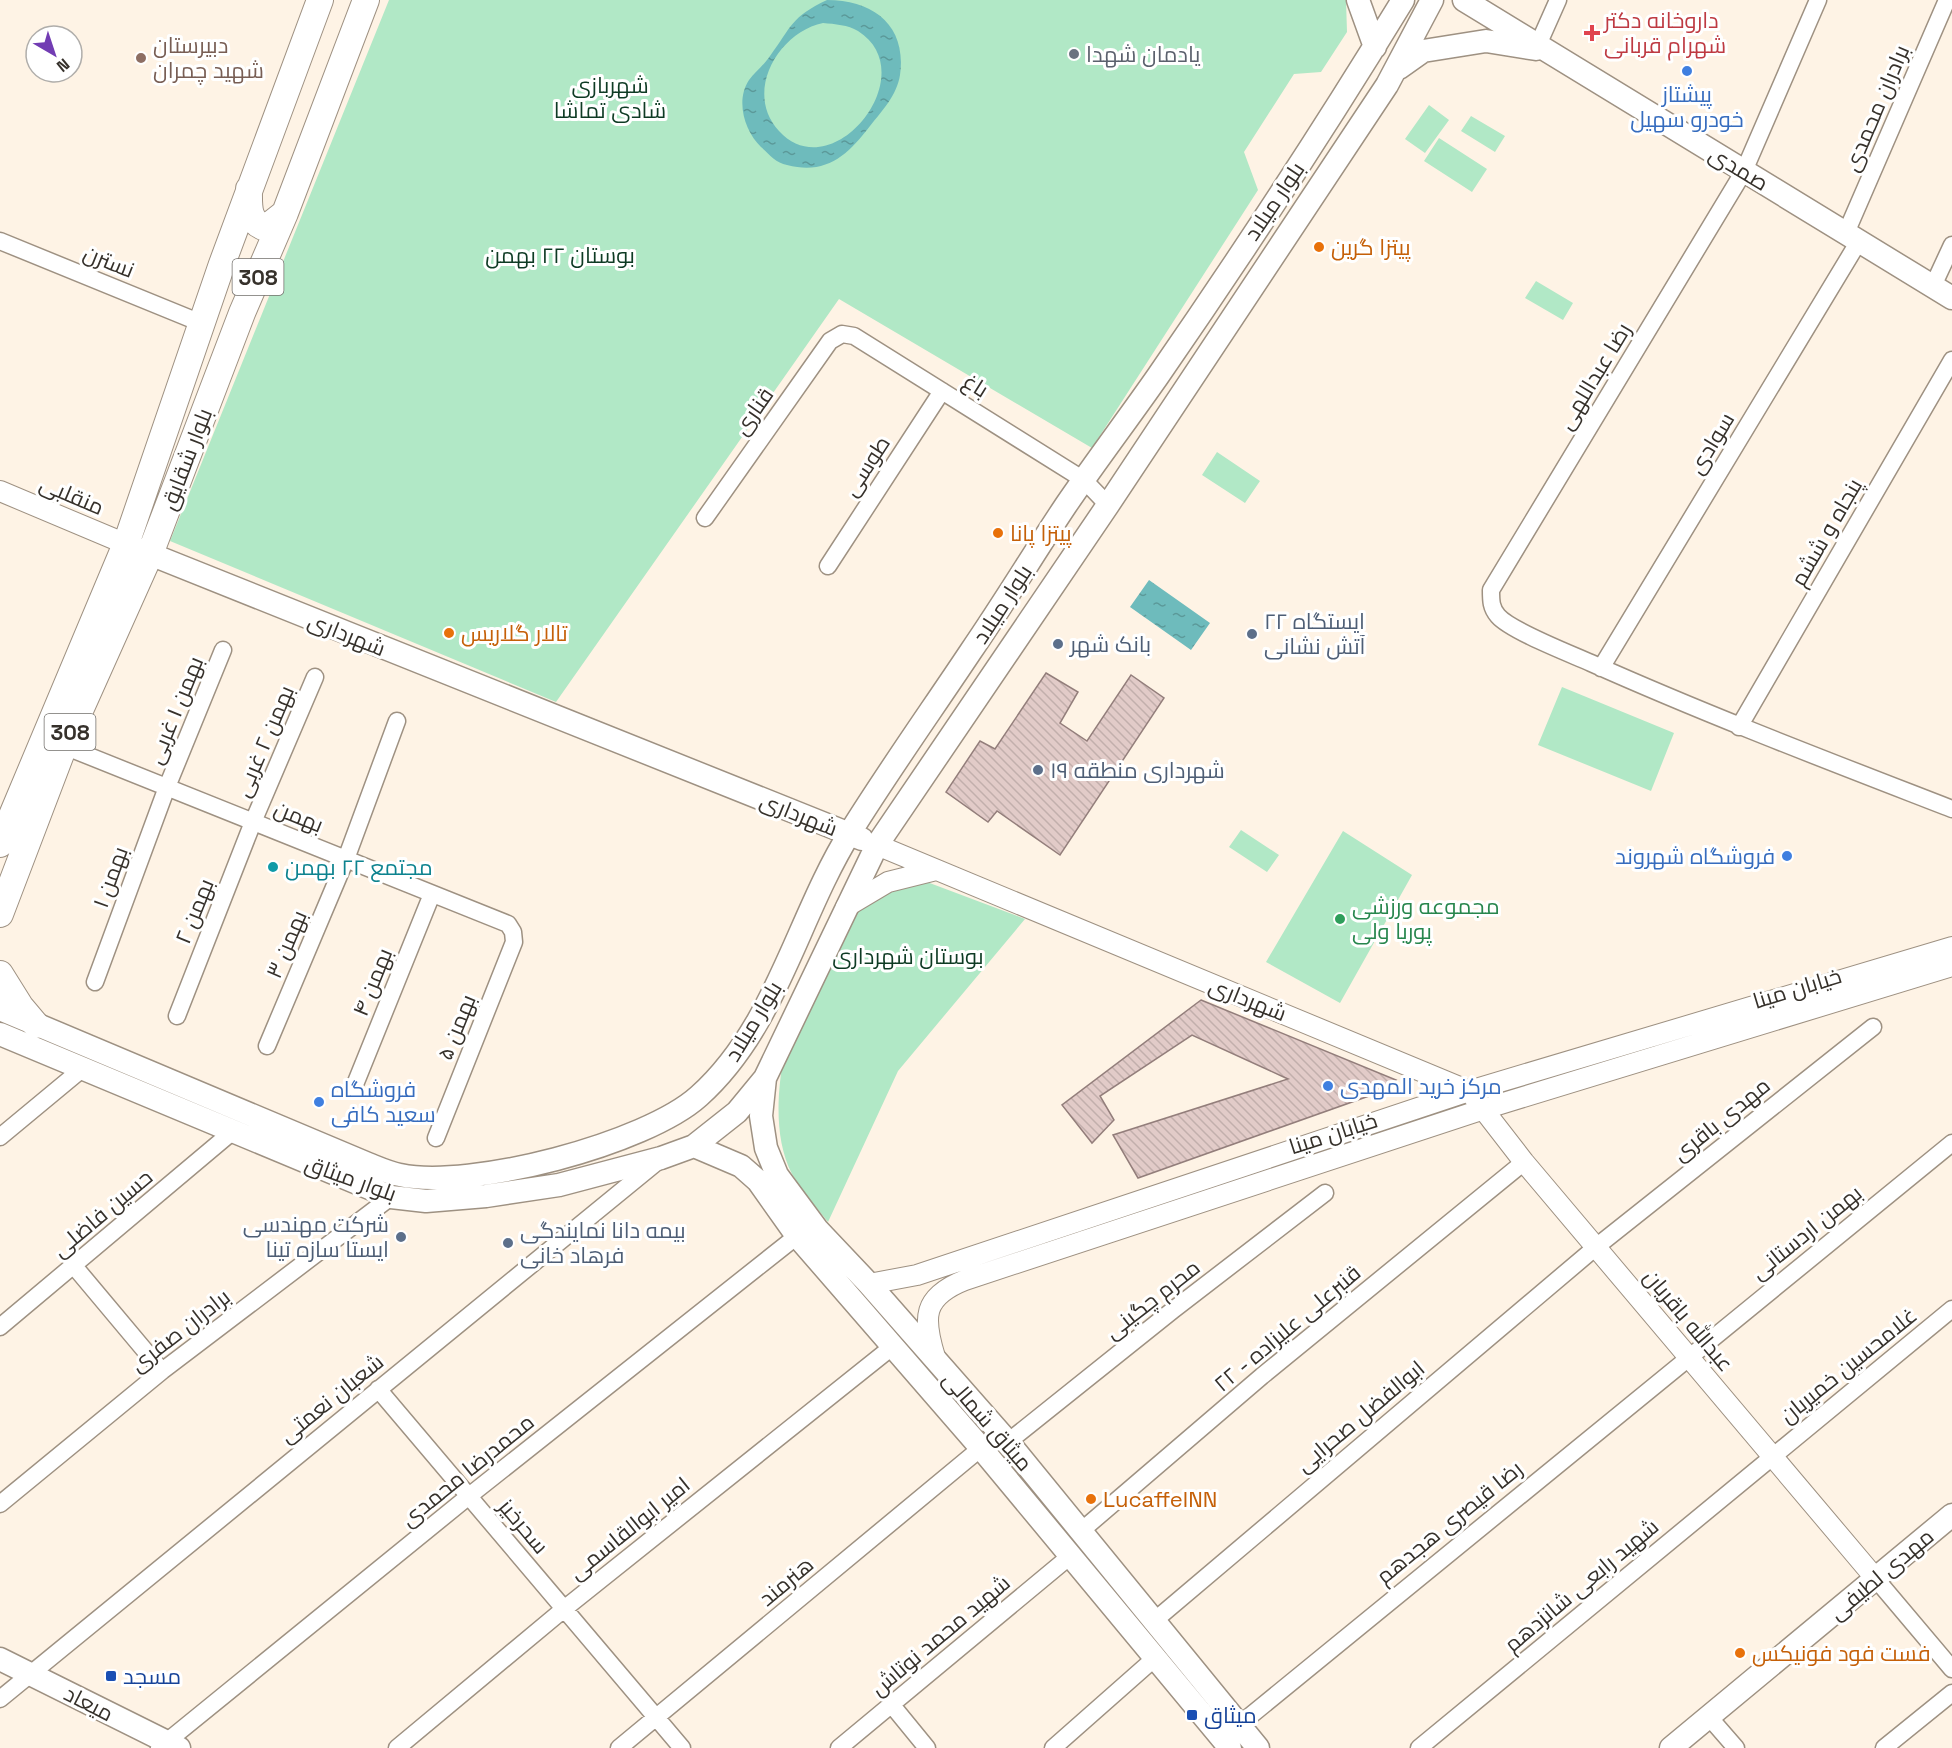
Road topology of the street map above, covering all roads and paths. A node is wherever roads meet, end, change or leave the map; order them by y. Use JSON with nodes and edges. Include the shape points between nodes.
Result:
{"nodes":[{"id":1,"x":366,"y":0,"type":"edge"},
{"id":2,"x":1358,"y":0,"type":"edge"},
{"id":3,"x":1403,"y":0,"type":"edge"},
{"id":4,"x":1432,"y":0,"type":"edge"},
{"id":5,"x":1464,"y":0,"type":"edge"},
{"id":6,"x":1558,"y":0,"type":"edge"},
{"id":7,"x":1818,"y":0,"type":"edge"},
{"id":8,"x":1947,"y":0,"type":"edge"},
{"id":9,"x":318,"y":1,"type":"edge"},
{"id":10,"x":1375,"y":46,"type":"junction"},
{"id":11,"x":1543,"y":48,"type":"junction"},
{"id":12,"x":1397,"y":68,"type":"junction"},
{"id":13,"x":1744,"y":171,"type":"junction"},
{"id":14,"x":250,"y":186,"type":"junction"},
{"id":15,"x":285,"y":213,"type":"junction"},
{"id":16,"x":1853,"y":237,"type":"junction"},
{"id":17,"x":0,"y":241,"type":"edge"},
{"id":18,"x":1952,"y":244,"type":"edge"},
{"id":19,"x":222,"y":264,"type":"junction"},
{"id":20,"x":254,"y":286,"type":"junction"},
{"id":21,"x":1942,"y":292,"type":"edge"},
{"id":22,"x":1196,"y":318,"type":"junction"},
{"id":23,"x":201,"y":323,"type":"junction"},
{"id":24,"x":842,"y":334,"type":"joint"},
{"id":25,"x":1220,"y":334,"type":"junction"},
{"id":26,"x":1952,"y":360,"type":"edge"},
{"id":27,"x":942,"y":391,"type":"junction"},
{"id":28,"x":1084,"y":480,"type":"junction"},
{"id":29,"x":0,"y":491,"type":"edge"},
{"id":30,"x":1108,"y":505,"type":"junction"},
{"id":31,"x":705,"y":518,"type":"dead end"},
{"id":32,"x":126,"y":543,"type":"junction"},
{"id":33,"x":150,"y":554,"type":"junction"},
{"id":34,"x":828,"y":566,"type":"dead end"},
{"id":35,"x":224,"y":650,"type":"dead end"},
{"id":36,"x":1601,"y":668,"type":"junction"},
{"id":37,"x":315,"y":677,"type":"dead end"},
{"id":38,"x":397,"y":721,"type":"dead end"},
{"id":39,"x":1739,"y":727,"type":"junction"},
{"id":40,"x":64,"y":746,"type":"junction"},
{"id":41,"x":167,"y":787,"type":"junction"},
{"id":42,"x":1952,"y":809,"type":"edge"},
{"id":43,"x":254,"y":822,"type":"junction"},
{"id":44,"x":849,"y":834,"type":"junction"},
{"id":45,"x":0,"y":844,"type":"edge"},
{"id":46,"x":878,"y":845,"type":"junction"},
{"id":47,"x":346,"y":860,"type":"junction"},
{"id":48,"x":936,"y":870,"type":"junction"},
{"id":49,"x":432,"y":894,"type":"junction"},
{"id":50,"x":846,"y":907,"type":"junction"},
{"id":51,"x":0,"y":914,"type":"edge"},
{"id":52,"x":513,"y":932,"type":"joint"},
{"id":53,"x":1952,"y":947,"type":"edge"},
{"id":54,"x":1952,"y":966,"type":"edge"},
{"id":55,"x":0,"y":974,"type":"edge"},
{"id":56,"x":95,"y":982,"type":"dead end"},
{"id":57,"x":0,"y":1009,"type":"edge"},
{"id":58,"x":177,"y":1016,"type":"dead end"},
{"id":59,"x":36,"y":1024,"type":"junction"},
{"id":60,"x":1873,"y":1027,"type":"dead end"},
{"id":61,"x":0,"y":1034,"type":"edge"},
{"id":62,"x":267,"y":1046,"type":"dead end"},
{"id":63,"x":82,"y":1069,"type":"junction"},
{"id":64,"x":765,"y":1078,"type":"junction"},
{"id":65,"x":354,"y":1087,"type":"dead end"},
{"id":66,"x":1469,"y":1091,"type":"junction"},
{"id":67,"x":698,"y":1097,"type":"joint"},
{"id":68,"x":1484,"y":1109,"type":"junction"},
{"id":69,"x":232,"y":1131,"type":"junction"},
{"id":70,"x":0,"y":1137,"type":"edge"},
{"id":71,"x":436,"y":1138,"type":"dead end"},
{"id":72,"x":1952,"y":1143,"type":"edge"},
{"id":73,"x":694,"y":1146,"type":"junction"},
{"id":74,"x":661,"y":1158,"type":"junction"},
{"id":75,"x":1524,"y":1162,"type":"junction"},
{"id":76,"x":1325,"y":1193,"type":"dead end"},
{"id":77,"x":391,"y":1197,"type":"junction"},
{"id":78,"x":797,"y":1236,"type":"junction"},
{"id":79,"x":1596,"y":1247,"type":"junction"},
{"id":80,"x":74,"y":1266,"type":"junction"},
{"id":81,"x":869,"y":1284,"type":"junction"},
{"id":82,"x":850,"y":1298,"type":"junction"},
{"id":83,"x":1952,"y":1309,"type":"edge"},
{"id":84,"x":0,"y":1327,"type":"edge"},
{"id":85,"x":892,"y":1347,"type":"junction"},
{"id":86,"x":1688,"y":1356,"type":"junction"},
{"id":87,"x":935,"y":1360,"type":"junction"},
{"id":88,"x":162,"y":1371,"type":"junction"},
{"id":89,"x":378,"y":1389,"type":"junction"},
{"id":90,"x":1008,"y":1442,"type":"junction"},
{"id":91,"x":981,"y":1448,"type":"junction"},
{"id":92,"x":1772,"y":1456,"type":"junction"},
{"id":93,"x":469,"y":1496,"type":"junction"},
{"id":94,"x":0,"y":1504,"type":"edge"},
{"id":95,"x":1952,"y":1515,"type":"edge"},
{"id":96,"x":1081,"y":1532,"type":"junction"},
{"id":97,"x":1069,"y":1557,"type":"junction"},
{"id":98,"x":1876,"y":1578,"type":"junction"},
{"id":99,"x":564,"y":1609,"type":"junction"},
{"id":100,"x":1154,"y":1621,"type":"junction"},
{"id":101,"x":1155,"y":1658,"type":"junction"},
{"id":102,"x":0,"y":1659,"type":"edge"},
{"id":103,"x":1952,"y":1669,"type":"edge"},
{"id":104,"x":29,"y":1673,"type":"junction"},
{"id":105,"x":1952,"y":1693,"type":"edge"},
{"id":106,"x":0,"y":1699,"type":"edge"},
{"id":107,"x":891,"y":1704,"type":"junction"},
{"id":108,"x":656,"y":1717,"type":"junction"},
{"id":109,"x":1708,"y":1717,"type":"junction"},
{"id":110,"x":1239,"y":1725,"type":"junction"},
{"id":111,"x":168,"y":1746,"type":"edge"},
{"id":112,"x":397,"y":1748,"type":"edge"},
{"id":113,"x":619,"y":1748,"type":"edge"},
{"id":114,"x":682,"y":1748,"type":"edge"},
{"id":115,"x":839,"y":1748,"type":"edge"},
{"id":116,"x":927,"y":1748,"type":"edge"},
{"id":117,"x":1053,"y":1748,"type":"edge"},
{"id":118,"x":1230,"y":1748,"type":"edge"},
{"id":119,"x":1258,"y":1748,"type":"edge"},
{"id":120,"x":1419,"y":1748,"type":"edge"},
{"id":121,"x":1671,"y":1748,"type":"edge"},
{"id":122,"x":1736,"y":1748,"type":"edge"},
{"id":123,"x":1884,"y":1748,"type":"edge"}],
"edges":[{"from":1,"to":15,"type":"main road","name":"بلوار شقایق","number":"308"},
{"from":2,"to":10,"type":"main road"},
{"from":3,"to":10,"type":"main road","name":"بلوار میلاد"},
{"from":4,"to":12,"type":"main road","name":"بلوار میلاد"},
{"from":5,"to":11,"type":"main road","name":"صمدی"},
{"from":6,"to":11,"type":"street"},
{"from":7,"to":13,"type":"street","name":"رضا عبداللهی"},
{"from":8,"to":16,"type":"street","name":"برادران محمدی"},
{"from":9,"to":14,"type":"main road","name":"بلوار شقایق","number":"308"},
{"from":10,"to":22,"type":"main road","name":"بلوار میلاد"},
{"from":11,"to":12,"type":"main road","via":[[1486,41],[1422,51]]},
{"from":11,"to":13,"type":"main road","name":"صمدی"},
{"from":12,"to":25,"type":"main road","name":"بلوار میلاد"},
{"from":13,"to":16,"type":"main road","name":"صمدی"},
{"from":13,"to":36,"type":"street","name":"رضا عبداللهی","via":[[1491,590],[1491,606],[1499,617]]},
{"from":14,"to":15,"type":"main road","via":[[249,208],[258,225],[266,228]]},
{"from":14,"to":19,"type":"main road","name":"بلوار شقایق","number":"308"},
{"from":15,"to":20,"type":"main road","name":"بلوار شقایق","number":"308"},
{"from":16,"to":21,"type":"main road","name":"صمدی"},
{"from":16,"to":36,"type":"street","name":"سوادی"},
{"from":17,"to":23,"type":"street","name":"نسترن"},
{"from":18,"to":21,"type":"street"},
{"from":19,"to":20,"type":"main road","via":[[234,257],[244,257],[252,264]]},
{"from":19,"to":23,"type":"main road","name":"بلوار شقایق","number":"308"},
{"from":20,"to":33,"type":"main road","name":"بلوار شقایق","number":"308"},
{"from":22,"to":25,"type":"main road"},
{"from":22,"to":28,"type":"main road","name":"بلوار میلاد"},
{"from":23,"to":32,"type":"main road","name":"بلوار شقایق","number":"308"},
{"from":24,"to":27,"type":"street","name":"باغ","via":[[854,336]]},
{"from":24,"to":31,"type":"street","name":"قناری","via":[[830,341]]},
{"from":25,"to":30,"type":"main road","name":"بلوار میلاد"},
{"from":26,"to":39,"type":"street","name":"پنجاه و ششم"},
{"from":27,"to":28,"type":"street","name":"باغ"},
{"from":27,"to":34,"type":"street","name":"طوسی"},
{"from":28,"to":30,"type":"street","name":"باغ"},
{"from":28,"to":44,"type":"main road","name":"بلوار میلاد"},
{"from":29,"to":32,"type":"street","name":"منقلبی"},
{"from":30,"to":46,"type":"main road","name":"بلوار میلاد"},
{"from":32,"to":33,"type":"main road","name":"شهرداری"},
{"from":32,"to":45,"type":"main road","name":"بلوار شقایق","number":"308"},
{"from":33,"to":40,"type":"main road","name":"بلوار شقایق","number":"308"},
{"from":33,"to":44,"type":"main road","name":"شهرداری"},
{"from":35,"to":41,"type":"street","name":"بهمن ۱ غربی"},
{"from":36,"to":39,"type":"street"},
{"from":37,"to":43,"type":"street","name":"بهمن ۲ غربی"},
{"from":38,"to":47,"type":"street","name":"بهمن ۳"},
{"from":39,"to":42,"type":"street"},
{"from":40,"to":41,"type":"street","name":"بهمن"},
{"from":40,"to":51,"type":"main road","name":"بلوار شقایق","number":"308"},
{"from":41,"to":43,"type":"street","name":"بهمن"},
{"from":41,"to":56,"type":"street","name":"بهمن ۱"},
{"from":43,"to":47,"type":"street","name":"بهمن"},
{"from":43,"to":58,"type":"street","name":"بهمن ۲"},
{"from":44,"to":46,"type":"main road","name":"شهرداری"},
{"from":44,"to":67,"type":"main road","name":"بلوار میلاد","via":[[740,1052]]},
{"from":46,"to":48,"type":"street","name":"شهرداری"},
{"from":46,"to":50,"type":"main road","name":"بلوار میلاد"},
{"from":47,"to":49,"type":"street","name":"بهمن"},
{"from":47,"to":62,"type":"street","name":"بهمن ۳"},
{"from":48,"to":50,"type":"street","via":[[888,882]]},
{"from":48,"to":66,"type":"street","name":"شهرداری"},
{"from":49,"to":52,"type":"street","name":"بهمن","via":[[508,924]]},
{"from":49,"to":65,"type":"street","name":"بهمن ۴"},
{"from":50,"to":64,"type":"main road","name":"بلوار میلاد"},
{"from":52,"to":71,"type":"street","name":"بهمن ۵","via":[[514,942]]},
{"from":53,"to":66,"type":"street","name":"خیابان مینا"},
{"from":54,"to":68,"type":"street","name":"خیابان مینا"},
{"from":55,"to":59,"type":"main road"},
{"from":57,"to":59,"type":"main road","name":"بلوار میثاق"},
{"from":59,"to":67,"type":"main road","name":"بلوار میثاق","via":[[401,1175],[489,1173],[557,1158],[630,1135],[669,1117]]},
{"from":60,"to":79,"type":"street","name":"مهدی باقری"},
{"from":61,"to":63,"type":"main road","name":"بلوار میثاق"},
{"from":63,"to":69,"type":"main road","name":"بلوار میثاق"},
{"from":63,"to":70,"type":"street"},
{"from":64,"to":73,"type":"main road","name":"بلوار میثاق","via":[[737,1112]]},
{"from":64,"to":81,"type":"main road","name":"میثاق شمالی","via":[[761,1116],[766,1148],[777,1175],[817,1229]]},
{"from":66,"to":68,"type":"street","name":"عبدالله باقریان"},
{"from":66,"to":81,"type":"street","name":"خیابان مینا","via":[[928,1271]]},
{"from":68,"to":75,"type":"street","name":"عبدالله باقریان"},
{"from":68,"to":87,"type":"street","name":"خیابان مینا","via":[[949,1286],[928,1310],[926,1328]]},
{"from":69,"to":77,"type":"main road","name":"بلوار میثاق"},
{"from":69,"to":80,"type":"street","name":"حسین فاضلی"},
{"from":72,"to":86,"type":"street","name":"بهمن اردستانی"},
{"from":73,"to":74,"type":"main road","name":"بلوار میثاق"},
{"from":73,"to":78,"type":"main road","name":"میثاق شمالی","via":[[741,1166],[758,1181]]},
{"from":74,"to":77,"type":"main road","name":"بلوار میثاق","via":[[560,1185],[486,1197],[426,1201]]},
{"from":74,"to":89,"type":"street","name":"شعبان نعمتی"},
{"from":75,"to":79,"type":"street","name":"عبدالله باقریان"},
{"from":75,"to":96,"type":"street","name":"قنبرعلی علیزاده - ۲۲","via":[[1262,1376]]},
{"from":76,"to":90,"type":"street","name":"محرم چگینی"},
{"from":77,"to":88,"type":"street","name":"برادران صفری"},
{"from":78,"to":82,"type":"main road","name":"میثاق شمالی"},
{"from":78,"to":93,"type":"street","name":"محمدرضا محمدی"},
{"from":79,"to":86,"type":"street","name":"عبدالله باقریان"},
{"from":79,"to":100,"type":"street","name":"ابوالفضل صحرایی"},
{"from":80,"to":84,"type":"street","name":"حسین فاضلی"},
{"from":80,"to":88,"type":"street"},
{"from":81,"to":82,"type":"main road"},
{"from":81,"to":87,"type":"main road","name":"میثاق شمالی"},
{"from":82,"to":85,"type":"main road","name":"میثاق شمالی"},
{"from":83,"to":92,"type":"street","name":"غلامحسین خمیریان"},
{"from":85,"to":91,"type":"main road","name":"میثاق شمالی"},
{"from":85,"to":99,"type":"street","name":"امیر ابوالقاسمی"},
{"from":86,"to":92,"type":"street","name":"عبدالله باقریان"},
{"from":86,"to":110,"type":"street","name":"رضا قیصری هجدهم"},
{"from":87,"to":90,"type":"main road","name":"میثاق شمالی"},
{"from":88,"to":94,"type":"street","name":"برادران صفری"},
{"from":89,"to":93,"type":"street","name":"سحرخیز"},
{"from":89,"to":104,"type":"street","name":"شعبان نعمتی"},
{"from":90,"to":96,"type":"main road","name":"میثاق شمالی"},
{"from":91,"to":97,"type":"main road","name":"میثاق شمالی"},
{"from":91,"to":108,"type":"street","name":"هنرمند"},
{"from":92,"to":98,"type":"street","name":"عبدالله باقریان"},
{"from":92,"to":120,"type":"street","name":"شهید رابعی شانزدهم"},
{"from":93,"to":99,"type":"street","name":"سحرخیز"},
{"from":93,"to":111,"type":"street","name":"محمدرضا محمدی"},
{"from":95,"to":98,"type":"main road","name":"مهدی لطیفی"},
{"from":96,"to":100,"type":"main road","name":"میثاق شمالی"},
{"from":97,"to":101,"type":"main road","name":"میثاق شمالی"},
{"from":97,"to":107,"type":"street","name":"شهید محمد نوتاش"},
{"from":98,"to":103,"type":"street"},
{"from":98,"to":109,"type":"main road","name":"مهدی لطیفی"},
{"from":99,"to":108,"type":"street","name":"سحرخیز"},
{"from":99,"to":112,"type":"street","name":"امیر ابوالقاسمی"},
{"from":100,"to":110,"type":"main road","name":"میثاق شمالی"},
{"from":101,"to":117,"type":"street"},
{"from":101,"to":118,"type":"main road","name":"میثاق شمالی"},
{"from":102,"to":104,"type":"main road","name":"میعاد"},
{"from":104,"to":106,"type":"street","name":"شعبان نعمتی"},
{"from":104,"to":111,"type":"main road","name":"میعاد"},
{"from":105,"to":123,"type":"street"},
{"from":107,"to":115,"type":"street","name":"شهید محمد نوتاش"},
{"from":107,"to":116,"type":"street"},
{"from":108,"to":113,"type":"street","name":"هنرمند"},
{"from":108,"to":114,"type":"street","name":"سحرخیز"},
{"from":109,"to":121,"type":"main road","name":"مهدی لطیفی"},
{"from":109,"to":122,"type":"street"},
{"from":110,"to":119,"type":"main road","name":"میثاق شمالی"}]}
